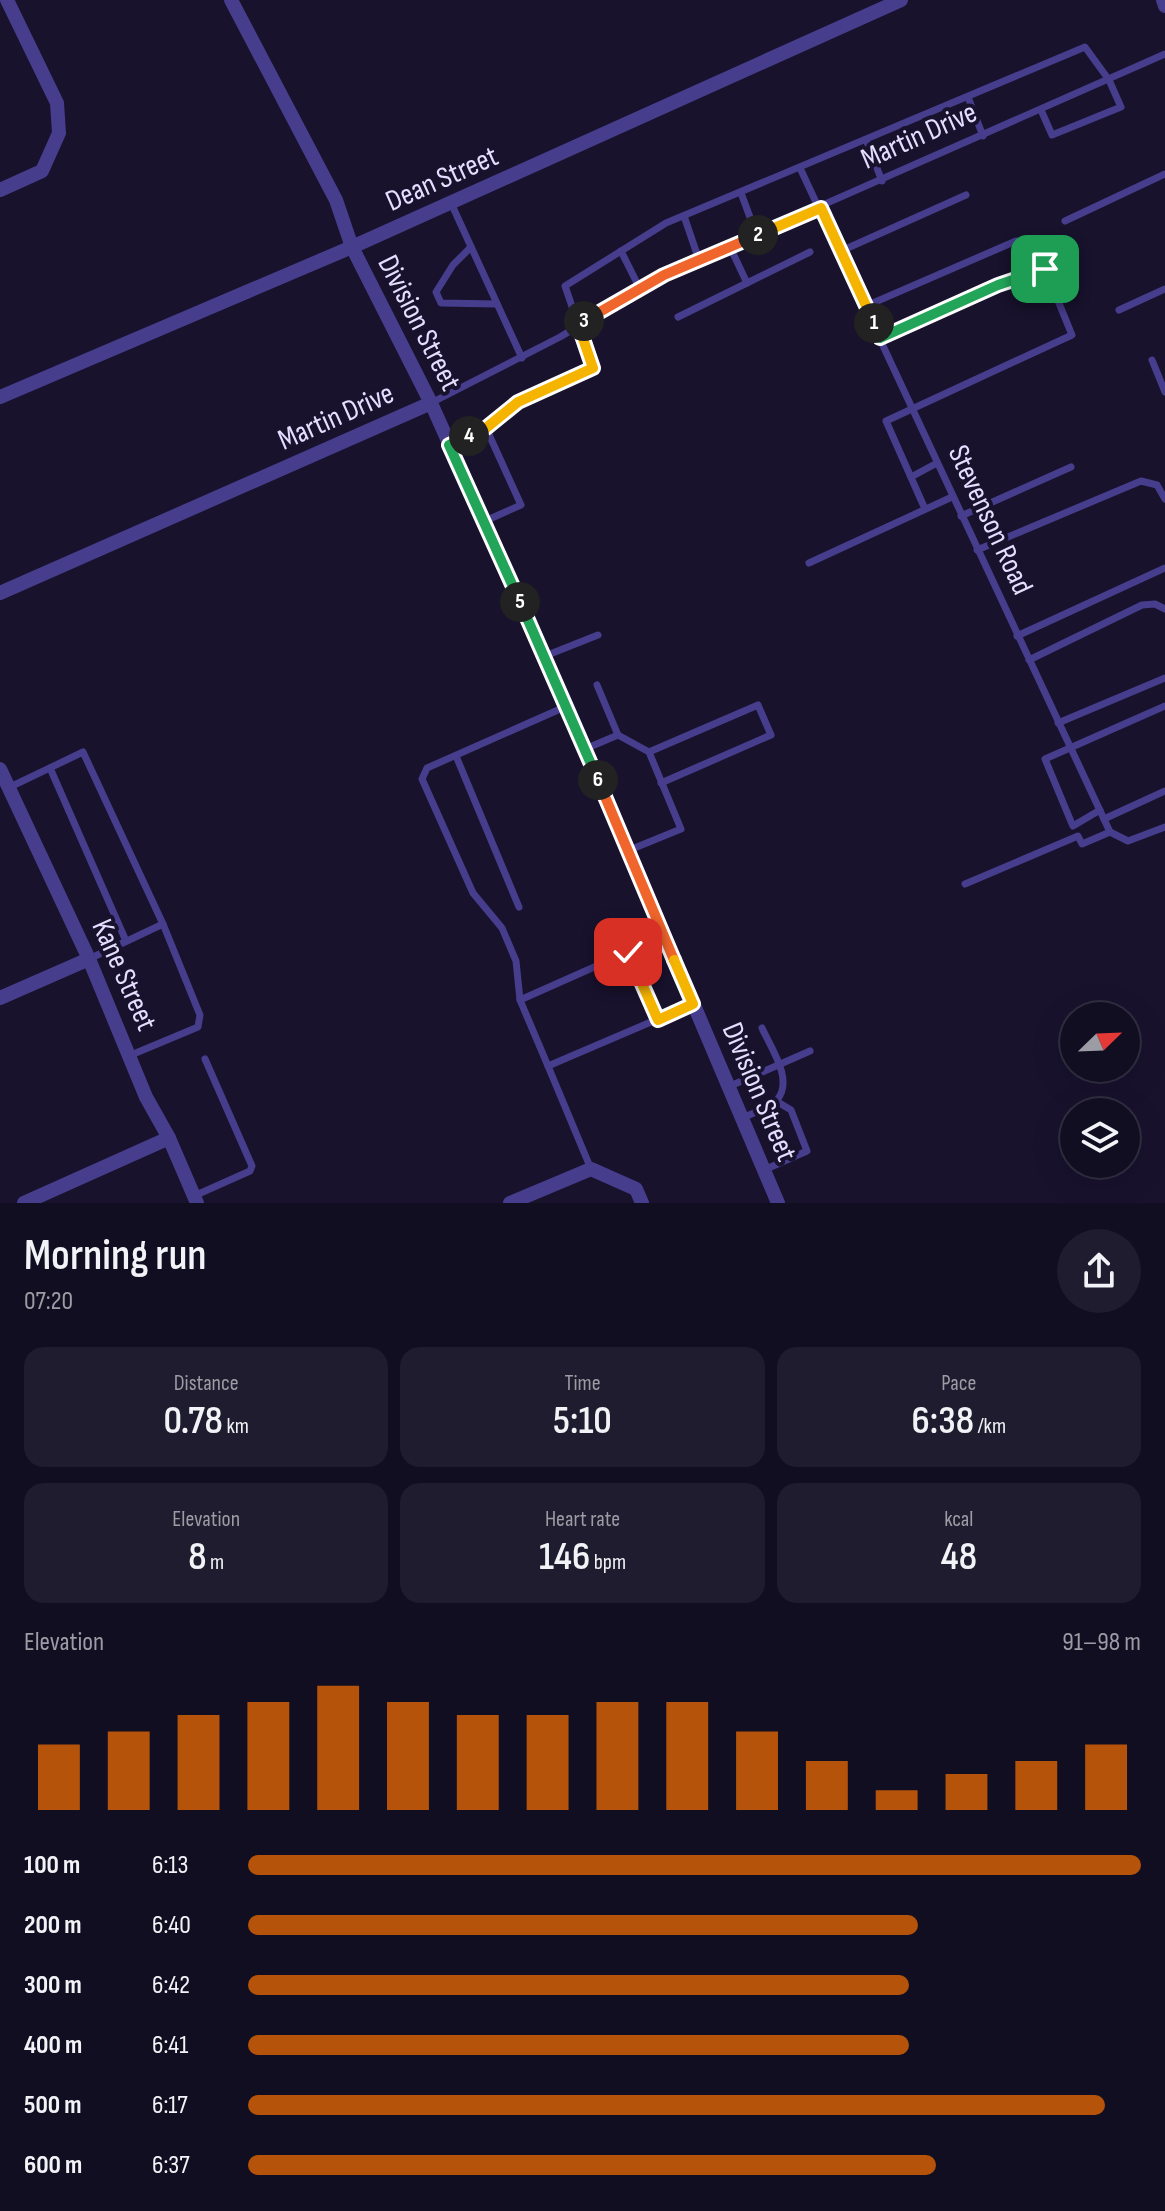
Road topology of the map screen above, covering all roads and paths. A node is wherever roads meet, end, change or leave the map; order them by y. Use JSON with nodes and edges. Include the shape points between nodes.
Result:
{"nodes":[{"id":1,"x":7,"y":0,"type":"edge"},
{"id":2,"x":231,"y":0,"type":"edge"},
{"id":3,"x":901,"y":0,"type":"edge"},
{"id":4,"x":1163,"y":0,"type":"edge"},
{"id":5,"x":1165,"y":6,"type":"edge"},
{"id":6,"x":1165,"y":54,"type":"edge"},
{"id":7,"x":1109,"y":80,"type":"junction"},
{"id":8,"x":968,"y":97,"type":"junction"},
{"id":9,"x":1041,"y":110,"type":"junction"},
{"id":10,"x":983,"y":136,"type":"junction"},
{"id":11,"x":866,"y":140,"type":"junction"},
{"id":12,"x":800,"y":168,"type":"junction"},
{"id":13,"x":1165,"y":174,"type":"edge"},
{"id":14,"x":882,"y":181,"type":"junction"},
{"id":15,"x":0,"y":190,"type":"edge"},
{"id":16,"x":741,"y":193,"type":"junction"},
{"id":17,"x":966,"y":195,"type":"dead end"},
{"id":18,"x":451,"y":203,"type":"junction"},
{"id":19,"x":821,"y":208,"type":"junction"},
{"id":20,"x":684,"y":216,"type":"junction"},
{"id":21,"x":1065,"y":221,"type":"dead end"},
{"id":22,"x":757,"y":236,"type":"junction"},
{"id":23,"x":1016,"y":241,"type":"dead end"},
{"id":24,"x":352,"y":247,"type":"junction"},
{"id":25,"x":471,"y":247,"type":"junction"},
{"id":26,"x":730,"y":247,"type":"junction"},
{"id":27,"x":621,"y":251,"type":"junction"},
{"id":28,"x":841,"y":251,"type":"junction"},
{"id":29,"x":810,"y":252,"type":"dead end"},
{"id":30,"x":699,"y":260,"type":"junction"},
{"id":31,"x":747,"y":283,"type":"junction"},
{"id":32,"x":640,"y":289,"type":"junction"},
{"id":33,"x":1165,"y":289,"type":"edge"},
{"id":34,"x":497,"y":304,"type":"junction"},
{"id":35,"x":866,"y":306,"type":"junction"},
{"id":36,"x":1119,"y":310,"type":"dead end"},
{"id":37,"x":678,"y":317,"type":"dead end"},
{"id":38,"x":578,"y":324,"type":"junction"},
{"id":39,"x":880,"y":338,"type":"junction"},
{"id":40,"x":522,"y":358,"type":"junction"},
{"id":41,"x":1152,"y":360,"type":"dead end"},
{"id":42,"x":1165,"y":392,"type":"edge"},
{"id":43,"x":0,"y":397,"type":"edge"},
{"id":44,"x":431,"y":403,"type":"junction"},
{"id":45,"x":912,"y":409,"type":"junction"},
{"id":46,"x":486,"y":428,"type":"junction"},
{"id":47,"x":449,"y":445,"type":"junction"},
{"id":48,"x":937,"y":463,"type":"junction"},
{"id":49,"x":1071,"y":467,"type":"dead end"},
{"id":50,"x":911,"y":477,"type":"junction"},
{"id":51,"x":952,"y":497,"type":"junction"},
{"id":52,"x":1165,"y":499,"type":"edge"},
{"id":53,"x":925,"y":509,"type":"junction"},
{"id":54,"x":961,"y":516,"type":"junction"},
{"id":55,"x":483,"y":522,"type":"junction"},
{"id":56,"x":977,"y":550,"type":"junction"},
{"id":57,"x":809,"y":563,"type":"dead end"},
{"id":58,"x":1165,"y":568,"type":"edge"},
{"id":59,"x":0,"y":593,"type":"edge"},
{"id":60,"x":1165,"y":609,"type":"edge"},
{"id":61,"x":598,"y":635,"type":"dead end"},
{"id":62,"x":1017,"y":636,"type":"junction"},
{"id":63,"x":545,"y":656,"type":"junction"},
{"id":64,"x":1029,"y":660,"type":"junction"},
{"id":65,"x":1165,"y":678,"type":"edge"},
{"id":66,"x":597,"y":685,"type":"dead end"},
{"id":67,"x":567,"y":706,"type":"junction"},
{"id":68,"x":1165,"y":706,"type":"edge"},
{"id":69,"x":1058,"y":723,"type":"junction"},
{"id":70,"x":618,"y":735,"type":"junction"},
{"id":71,"x":1070,"y":748,"type":"junction"},
{"id":72,"x":585,"y":749,"type":"junction"},
{"id":73,"x":649,"y":752,"type":"junction"},
{"id":74,"x":456,"y":756,"type":"junction"},
{"id":75,"x":50,"y":768,"type":"junction"},
{"id":76,"x":0,"y":769,"type":"edge"},
{"id":77,"x":661,"y":783,"type":"junction"},
{"id":78,"x":4,"y":790,"type":"edge"},
{"id":79,"x":1165,"y":791,"type":"edge"},
{"id":80,"x":1100,"y":810,"type":"junction"},
{"id":81,"x":1104,"y":819,"type":"junction"},
{"id":82,"x":1072,"y":824,"type":"junction"},
{"id":83,"x":1165,"y":827,"type":"edge"},
{"id":84,"x":1110,"y":832,"type":"junction"},
{"id":85,"x":1078,"y":836,"type":"junction"},
{"id":86,"x":627,"y":851,"type":"junction"},
{"id":87,"x":965,"y":884,"type":"dead end"},
{"id":88,"x":519,"y":907,"type":"dead end"},
{"id":89,"x":163,"y":924,"type":"junction"},
{"id":90,"x":126,"y":941,"type":"junction"},
{"id":91,"x":89,"y":959,"type":"junction"},
{"id":92,"x":0,"y":998,"type":"edge"},
{"id":93,"x":520,"y":1000,"type":"junction"},
{"id":94,"x":693,"y":1004,"type":"junction"},
{"id":95,"x":658,"y":1020,"type":"junction"},
{"id":96,"x":762,"y":1028,"type":"dead end"},
{"id":97,"x":810,"y":1051,"type":"dead end"},
{"id":98,"x":131,"y":1055,"type":"junction"},
{"id":99,"x":205,"y":1059,"type":"dead end"},
{"id":100,"x":780,"y":1065,"type":"junction"},
{"id":101,"x":548,"y":1066,"type":"junction"},
{"id":102,"x":728,"y":1087,"type":"junction"},
{"id":103,"x":776,"y":1101,"type":"junction"},
{"id":104,"x":741,"y":1118,"type":"junction"},
{"id":105,"x":169,"y":1138,"type":"junction"},
{"id":106,"x":591,"y":1169,"type":"junction"},
{"id":107,"x":764,"y":1170,"type":"junction"},
{"id":108,"x":195,"y":1200,"type":"edge"},
{"id":109,"x":24,"y":1203,"type":"edge"},
{"id":110,"x":510,"y":1203,"type":"edge"},
{"id":111,"x":642,"y":1203,"type":"edge"},
{"id":112,"x":778,"y":1203,"type":"edge"}],
"edges":[{"from":1,"to":15,"type":"street","via":[[57,103],[59,133],[42,171]]},
{"from":2,"to":24,"type":"street","name":"Division Street","via":[[336,200]]},
{"from":3,"to":18,"type":"street","name":"Dean Street"},
{"from":4,"to":5,"type":"street"},
{"from":6,"to":7,"type":"lane","name":"Martin Drive"},
{"from":7,"to":8,"type":"lane","via":[[1085,47]]},
{"from":7,"to":9,"type":"lane","name":"Martin Drive"},
{"from":7,"to":9,"type":"lane","via":[[1121,107],[1052,135]]},
{"from":8,"to":10,"type":"lane"},
{"from":8,"to":11,"type":"lane"},
{"from":9,"to":10,"type":"lane","name":"Martin Drive"},
{"from":10,"to":14,"type":"lane","name":"Martin Drive"},
{"from":11,"to":12,"type":"lane"},
{"from":11,"to":14,"type":"lane"},
{"from":12,"to":16,"type":"lane"},
{"from":12,"to":19,"type":"lane","name":"Stevenson Road"},
{"from":13,"to":21,"type":"lane"},
{"from":14,"to":19,"type":"lane","name":"Martin Drive"},
{"from":16,"to":20,"type":"lane"},
{"from":16,"to":22,"type":"lane"},
{"from":17,"to":28,"type":"lane"},
{"from":18,"to":24,"type":"street","name":"Dean Street"},
{"from":18,"to":25,"type":"lane"},
{"from":19,"to":22,"type":"lane","name":"Martin Drive"},
{"from":19,"to":28,"type":"lane","name":"Stevenson Road"},
{"from":20,"to":27,"type":"lane"},
{"from":20,"to":30,"type":"lane"},
{"from":22,"to":26,"type":"lane","name":"Martin Drive"},
{"from":23,"to":35,"type":"lane"},
{"from":24,"to":43,"type":"street","name":"Dean Street"},
{"from":24,"to":44,"type":"street","name":"Division Street"},
{"from":25,"to":34,"type":"lane"},
{"from":25,"to":34,"type":"lane","via":[[436,292],[441,303]]},
{"from":26,"to":30,"type":"lane","name":"Martin Drive"},
{"from":26,"to":31,"type":"lane"},
{"from":27,"to":32,"type":"lane"},
{"from":27,"to":38,"type":"lane","via":[[565,286]]},
{"from":28,"to":35,"type":"lane","name":"Stevenson Road"},
{"from":29,"to":31,"type":"lane"},
{"from":30,"to":32,"type":"lane","name":"Martin Drive"},
{"from":31,"to":37,"type":"lane"},
{"from":32,"to":38,"type":"lane","name":"Martin Drive"},
{"from":33,"to":36,"type":"lane"},
{"from":34,"to":40,"type":"lane"},
{"from":35,"to":39,"type":"lane","name":"Stevenson Road"},
{"from":38,"to":40,"type":"lane","name":"Martin Drive"},
{"from":38,"to":46,"type":"lane","via":[[593,368],[518,402]]},
{"from":39,"to":45,"type":"lane","name":"Stevenson Road"},
{"from":39,"to":45,"type":"lane","via":[[1045,269],[1072,335]]},
{"from":40,"to":44,"type":"lane","name":"Martin Drive"},
{"from":41,"to":42,"type":"lane"},
{"from":44,"to":47,"type":"street","name":"Division Street"},
{"from":44,"to":59,"type":"street","name":"Martin Drive"},
{"from":45,"to":48,"type":"lane","name":"Stevenson Road"},
{"from":45,"to":50,"type":"lane","via":[[886,421]]},
{"from":46,"to":47,"type":"lane"},
{"from":46,"to":55,"type":"lane","via":[[521,505]]},
{"from":47,"to":55,"type":"street","name":"Division Street"},
{"from":48,"to":50,"type":"lane"},
{"from":48,"to":51,"type":"lane","name":"Stevenson Road"},
{"from":49,"to":54,"type":"lane"},
{"from":50,"to":53,"type":"lane"},
{"from":51,"to":53,"type":"lane"},
{"from":51,"to":54,"type":"lane","name":"Stevenson Road"},
{"from":52,"to":56,"type":"lane","via":[[1157,485],[1141,481]]},
{"from":53,"to":57,"type":"lane"},
{"from":54,"to":56,"type":"lane","name":"Stevenson Road"},
{"from":55,"to":63,"type":"street","name":"Division Street"},
{"from":56,"to":62,"type":"lane","name":"Stevenson Road"},
{"from":58,"to":62,"type":"lane"},
{"from":60,"to":64,"type":"lane","via":[[1142,605]]},
{"from":61,"to":63,"type":"lane"},
{"from":62,"to":64,"type":"lane","name":"Stevenson Road"},
{"from":63,"to":67,"type":"street","name":"Division Street"},
{"from":64,"to":69,"type":"lane","name":"Stevenson Road"},
{"from":65,"to":69,"type":"lane"},
{"from":66,"to":70,"type":"lane"},
{"from":67,"to":72,"type":"street","name":"Division Street"},
{"from":67,"to":74,"type":"lane"},
{"from":68,"to":71,"type":"lane"},
{"from":69,"to":71,"type":"lane","name":"Stevenson Road"},
{"from":70,"to":72,"type":"lane"},
{"from":70,"to":73,"type":"lane"},
{"from":71,"to":80,"type":"lane","name":"Stevenson Road"},
{"from":71,"to":82,"type":"lane","via":[[1045,759]]},
{"from":72,"to":86,"type":"street","name":"Division Street"},
{"from":73,"to":77,"type":"lane"},
{"from":73,"to":77,"type":"lane","via":[[758,705],[771,735]]},
{"from":74,"to":88,"type":"lane"},
{"from":74,"to":93,"type":"lane","via":[[427,768],[422,779],[473,893],[502,928],[516,961]]},
{"from":75,"to":78,"type":"lane"},
{"from":75,"to":89,"type":"lane","via":[[83,752]]},
{"from":75,"to":90,"type":"lane"},
{"from":76,"to":78,"type":"street","name":"Kane Street"},
{"from":77,"to":86,"type":"lane","via":[[681,829]]},
{"from":78,"to":91,"type":"street","name":"Kane Street"},
{"from":79,"to":81,"type":"lane"},
{"from":80,"to":81,"type":"lane","name":"Stevenson Road"},
{"from":80,"to":82,"type":"lane"},
{"from":81,"to":84,"type":"lane","name":"Stevenson Road"},
{"from":82,"to":85,"type":"lane"},
{"from":83,"to":84,"type":"lane","via":[[1128,841]]},
{"from":84,"to":85,"type":"lane","via":[[1082,844]]},
{"from":85,"to":87,"type":"lane"},
{"from":86,"to":94,"type":"street","name":"Division Street"},
{"from":89,"to":90,"type":"lane"},
{"from":89,"to":98,"type":"lane","via":[[200,1015],[198,1027]]},
{"from":90,"to":91,"type":"lane"},
{"from":91,"to":92,"type":"street"},
{"from":91,"to":98,"type":"street","name":"Kane Street"},
{"from":93,"to":95,"type":"lane","via":[[628,952]]},
{"from":93,"to":101,"type":"lane"},
{"from":94,"to":95,"type":"lane"},
{"from":94,"to":102,"type":"street","name":"Division Street"},
{"from":95,"to":101,"type":"lane"},
{"from":96,"to":100,"type":"lane"},
{"from":97,"to":100,"type":"lane"},
{"from":98,"to":105,"type":"street","name":"Kane Street"},
{"from":99,"to":108,"type":"lane","via":[[252,1166]]},
{"from":100,"to":102,"type":"lane"},
{"from":100,"to":103,"type":"lane","via":[[784,1085]]},
{"from":101,"to":106,"type":"lane"},
{"from":102,"to":104,"type":"street","name":"Division Street"},
{"from":103,"to":104,"type":"lane"},
{"from":103,"to":107,"type":"lane","via":[[791,1110],[807,1151]]},
{"from":104,"to":107,"type":"street","name":"Division Street"},
{"from":105,"to":108,"type":"street","name":"Kane Street"},
{"from":105,"to":109,"type":"street"},
{"from":106,"to":110,"type":"street"},
{"from":106,"to":111,"type":"street","via":[[636,1189]]},
{"from":107,"to":112,"type":"street","name":"Division Street"}]}
